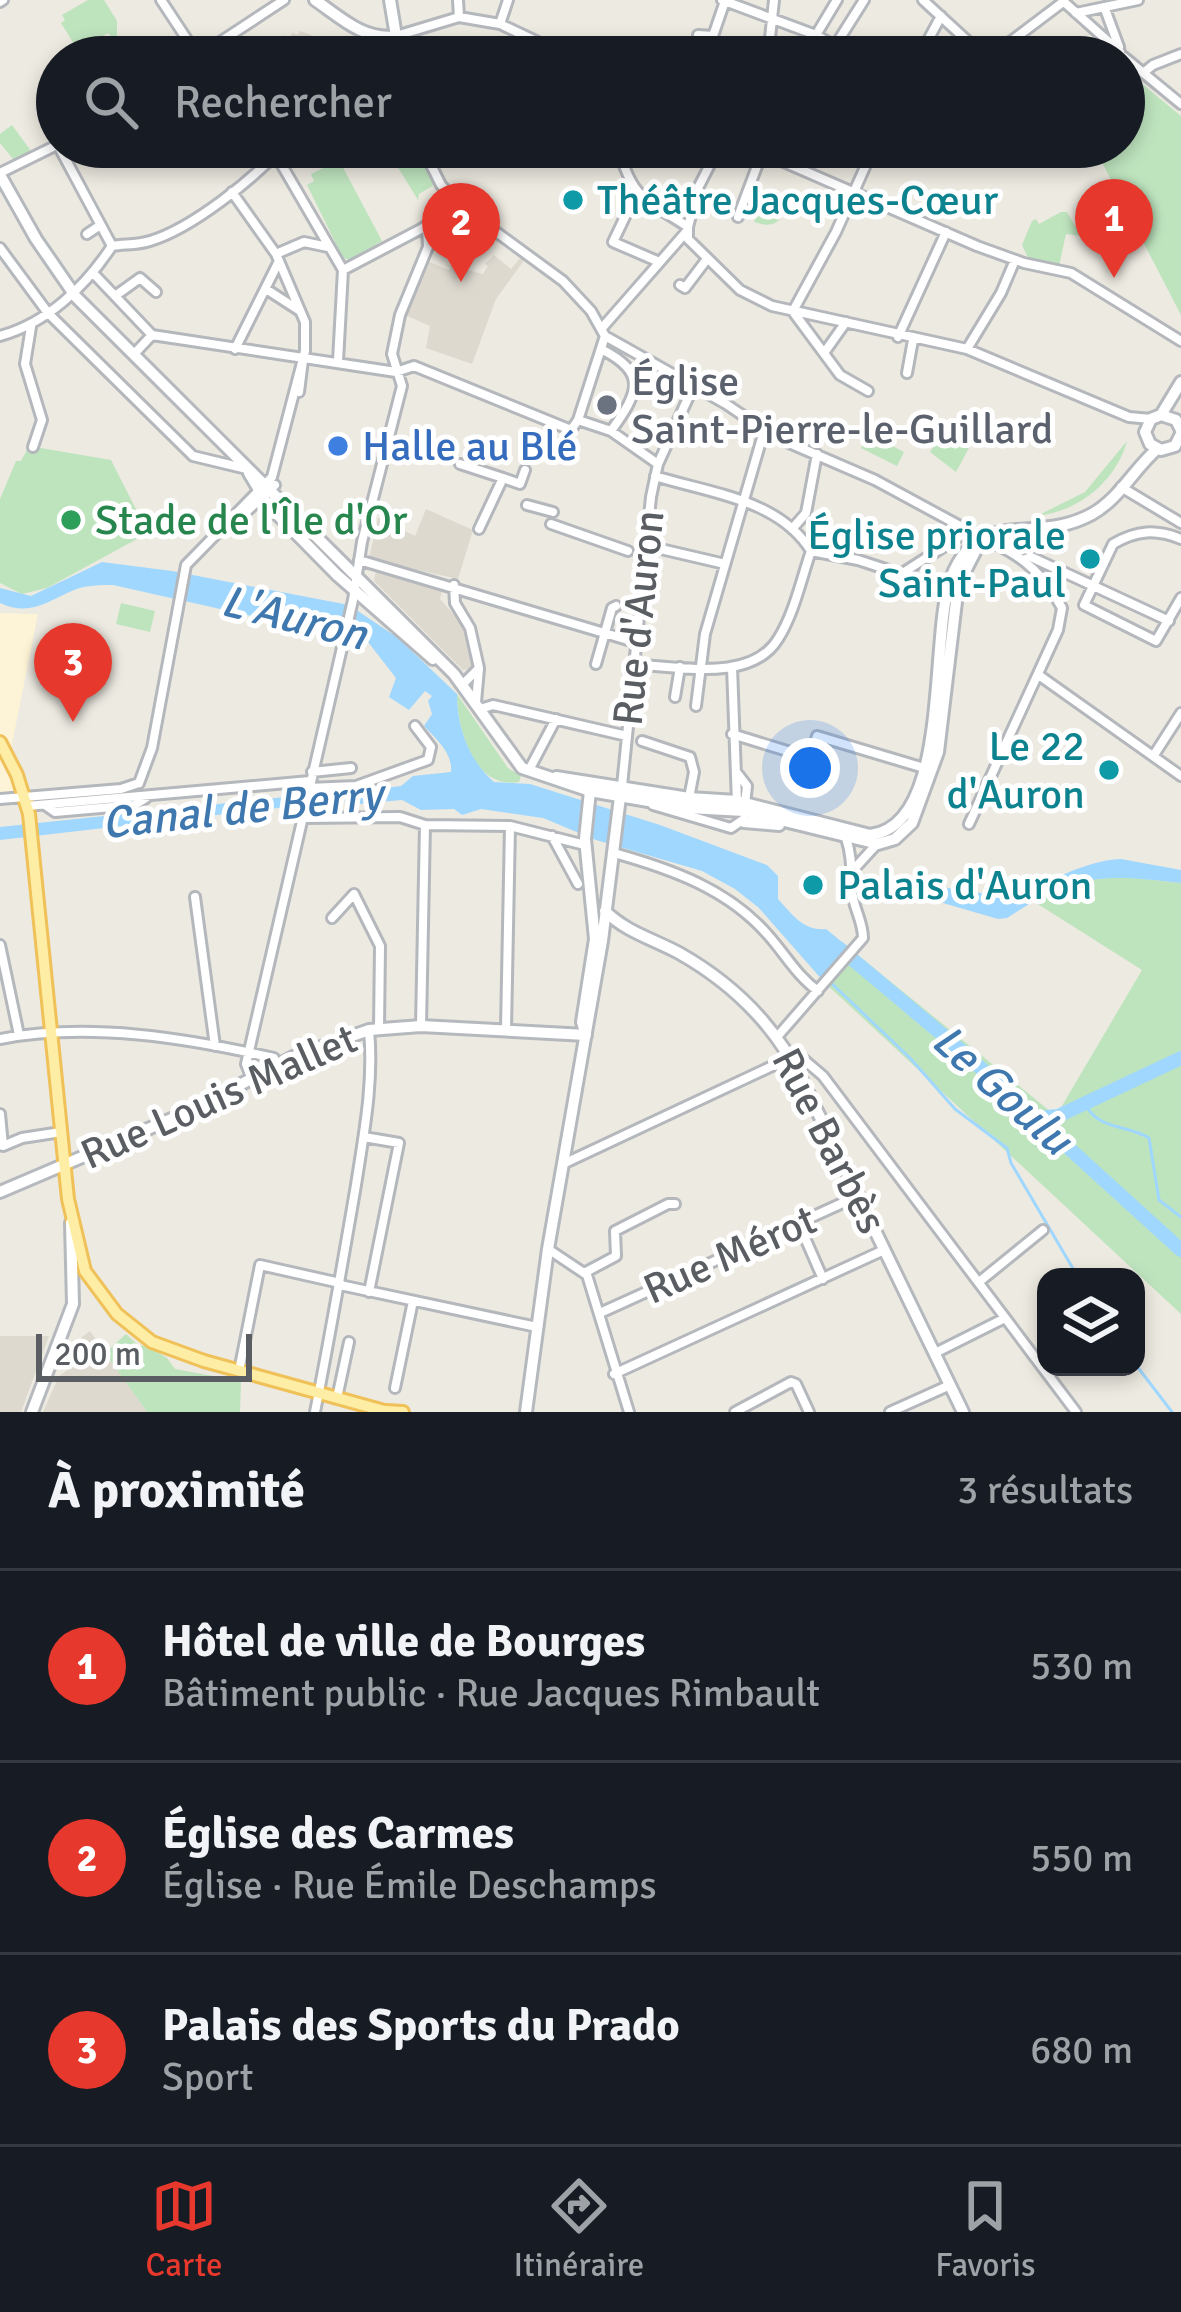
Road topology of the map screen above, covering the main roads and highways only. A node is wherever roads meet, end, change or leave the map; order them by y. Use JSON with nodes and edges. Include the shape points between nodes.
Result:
{"nodes":[{"id":1,"x":316,"y":0,"type":"edge"},
{"id":2,"x":390,"y":0,"type":"edge"},
{"id":3,"x":372,"y":36,"type":"edge"},
{"id":4,"x":396,"y":36,"type":"edge"},
{"id":5,"x":0,"y":174,"type":"edge"},
{"id":6,"x":1181,"y":382,"type":"edge"},
{"id":7,"x":1181,"y":406,"type":"edge"},
{"id":8,"x":1156,"y":417,"type":"junction"},
{"id":9,"x":1180,"y":432,"type":"edge"},
{"id":10,"x":1150,"y":441,"type":"junction"},
{"id":11,"x":982,"y":538,"type":"junction"},
{"id":12,"x":355,"y":585,"type":"junction"},
{"id":13,"x":454,"y":674,"type":"junction"},
{"id":14,"x":0,"y":742,"type":"edge"},
{"id":15,"x":535,"y":773,"type":"junction"},
{"id":16,"x":618,"y":794,"type":"junction"},
{"id":17,"x":590,"y":797,"type":"junction"},
{"id":18,"x":742,"y":810,"type":"junction"},
{"id":19,"x":591,"y":892,"type":"junction"},
{"id":20,"x":606,"y":894,"type":"junction"},
{"id":21,"x":606,"y":923,"type":"junction"},
{"id":22,"x":586,"y":1035,"type":"junction"},
{"id":23,"x":64,"y":1166,"type":"junction"},
{"id":24,"x":0,"y":1192,"type":"edge"},
{"id":25,"x":71,"y":1221,"type":"junction"},
{"id":26,"x":94,"y":1286,"type":"junction"},
{"id":27,"x":73,"y":1304,"type":"junction"},
{"id":28,"x":32,"y":1412,"type":"edge"},
{"id":29,"x":387,"y":1412,"type":"edge"},
{"id":30,"x":404,"y":1412,"type":"edge"},
{"id":31,"x":522,"y":1412,"type":"edge"},
{"id":32,"x":963,"y":1412,"type":"edge"}],
"edges":[{"from":1,"to":3,"type":"main road"},
{"from":2,"to":4,"type":"main road"},
{"from":5,"to":12,"type":"main road","via":[[73,292]]},
{"from":6,"to":8,"type":"main road"},
{"from":7,"to":9,"type":"main road"},
{"from":8,"to":9,"type":"main road"},
{"from":8,"to":10,"type":"main road"},
{"from":9,"to":10,"type":"main road","via":[[1171,449]]},
{"from":10,"to":11,"type":"main road","via":[[1099,510],[1056,529]]},
{"from":11,"to":18,"type":"main road","via":[[969,544],[949,582],[924,768],[905,819],[884,833],[855,832],[767,808]]},
{"from":11,"to":18,"type":"main road","via":[[958,585],[938,752],[907,829],[878,844]]},
{"from":12,"to":13,"type":"main road"},
{"from":12,"to":13,"type":"main road","via":[[370,586]]},
{"from":13,"to":15,"type":"main road","via":[[514,761]]},
{"from":14,"to":23,"type":"main road","via":[[33,844]]},
{"from":15,"to":16,"type":"main road"},
{"from":15,"to":17,"type":"main road"},
{"from":16,"to":17,"type":"main road"},
{"from":16,"to":18,"type":"main road"},
{"from":16,"to":18,"type":"main road"},
{"from":16,"to":20,"type":"main road"},
{"from":17,"to":19,"type":"main road"},
{"from":19,"to":20,"type":"main road"},
{"from":19,"to":21,"type":"main road"},
{"from":20,"to":21,"type":"main road"},
{"from":21,"to":22,"type":"main road"},
{"from":21,"to":32,"type":"main road","name":"Rue Barbès","via":[[699,965],[777,1037]]},
{"from":22,"to":23,"type":"main road","name":"Rue Louis Mallet","via":[[374,1029]]},
{"from":22,"to":31,"type":"main road"},
{"from":23,"to":24,"type":"main road","name":"Rue Louis Mallet"},
{"from":23,"to":25,"type":"main road"},
{"from":25,"to":26,"type":"main road"},
{"from":25,"to":27,"type":"main road"},
{"from":26,"to":27,"type":"main road"},
{"from":26,"to":29,"type":"main road","via":[[152,1342]]},
{"from":27,"to":28,"type":"main road"},
{"from":29,"to":30,"type":"main road"}]}
